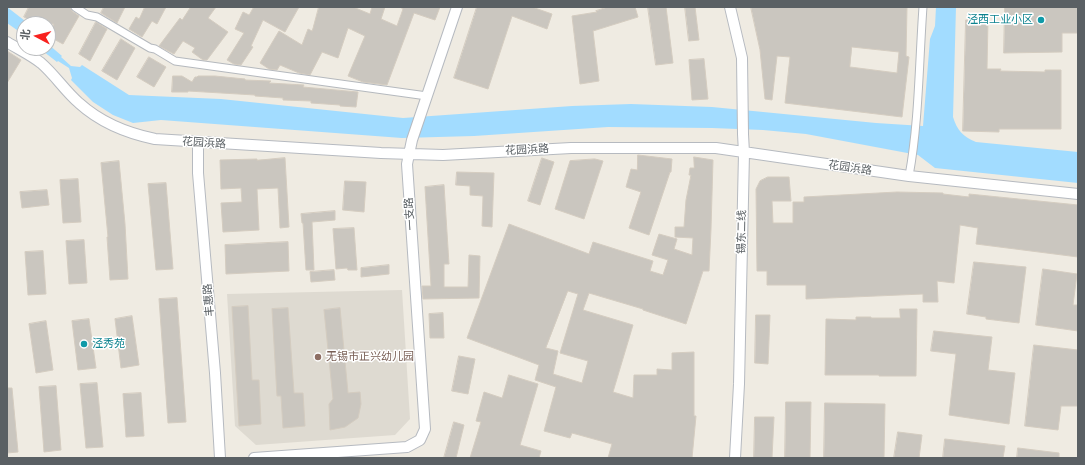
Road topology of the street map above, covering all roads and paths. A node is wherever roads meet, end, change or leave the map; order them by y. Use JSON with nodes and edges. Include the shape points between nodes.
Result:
{"nodes":[{"id":1,"x":75,"y":7,"type":"edge"},
{"id":2,"x":457,"y":7,"type":"edge"},
{"id":3,"x":730,"y":7,"type":"edge"},
{"id":4,"x":923,"y":7,"type":"edge"},
{"id":5,"x":7,"y":42,"type":"edge"},
{"id":6,"x":427,"y":96,"type":"junction"},
{"id":7,"x":198,"y":142,"type":"junction"},
{"id":8,"x":744,"y":153,"type":"junction"},
{"id":9,"x":409,"y":154,"type":"junction"},
{"id":10,"x":909,"y":176,"type":"junction"},
{"id":11,"x":1078,"y":194,"type":"edge"},
{"id":12,"x":220,"y":458,"type":"edge"},
{"id":13,"x":254,"y":458,"type":"edge"},
{"id":14,"x":735,"y":458,"type":"edge"}],
"edges":[{"from":1,"to":6,"type":"street","via":[[175,61]]},
{"from":2,"to":6,"type":"street","name":"一支路"},
{"from":3,"to":8,"type":"street","name":"锡东二线","via":[[742,58]]},
{"from":4,"to":10,"type":"street"},
{"from":5,"to":7,"type":"street","name":"花园浜路","via":[[40,63],[78,103],[114,128],[155,139]]},
{"from":6,"to":9,"type":"street","name":"一支路"},
{"from":7,"to":9,"type":"street","name":"花园浜路"},
{"from":7,"to":12,"type":"street","name":"丰惠路","via":[[198,172]]},
{"from":8,"to":9,"type":"street","name":"花园浜路","via":[[716,148],[571,148],[443,155]]},
{"from":8,"to":10,"type":"street","name":"花园浜路"},
{"from":8,"to":14,"type":"street","name":"锡东二线"},
{"from":9,"to":13,"type":"street","name":"一支路","via":[[407,164],[425,429],[420,440],[407,447]]},
{"from":10,"to":11,"type":"street","name":"花园浜路"}]}
